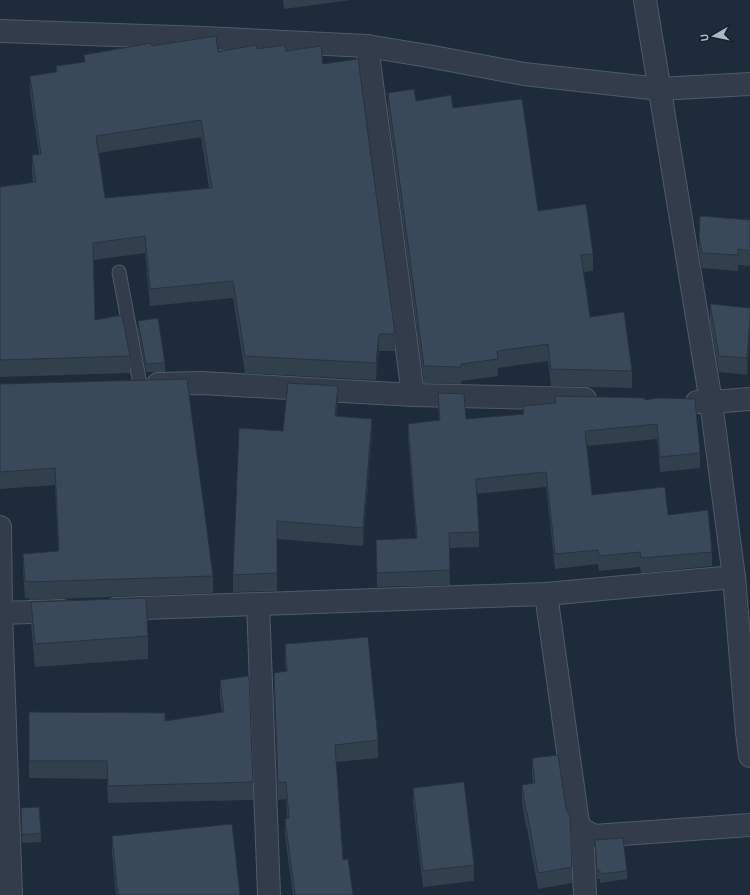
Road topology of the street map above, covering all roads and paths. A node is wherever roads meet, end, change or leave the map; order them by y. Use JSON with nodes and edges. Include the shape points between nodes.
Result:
{"nodes":[{"id":1,"x":645,"y":0,"type":"edge"},
{"id":2,"x":0,"y":31,"type":"edge"},
{"id":3,"x":367,"y":46,"type":"junction"},
{"id":4,"x":750,"y":84,"type":"edge"},
{"id":5,"x":659,"y":89,"type":"junction"},
{"id":6,"x":119,"y":272,"type":"dead end"},
{"id":7,"x":140,"y":384,"type":"junction"},
{"id":8,"x":117,"y":385,"type":"edge"},
{"id":9,"x":413,"y":395,"type":"junction"},
{"id":10,"x":601,"y":400,"type":"edge"},
{"id":11,"x":750,"y":400,"type":"edge"},
{"id":12,"x":680,"y":402,"type":"edge"},
{"id":13,"x":711,"y":402,"type":"junction"},
{"id":14,"x":0,"y":527,"type":"edge"},
{"id":15,"x":734,"y":577,"type":"junction"},
{"id":16,"x":546,"y":594,"type":"junction"},
{"id":17,"x":258,"y":604,"type":"junction"},
{"id":18,"x":1,"y":613,"type":"junction"},
{"id":19,"x":748,"y":732,"type":"edge"},
{"id":20,"x":750,"y":756,"type":"edge"},
{"id":21,"x":4,"y":776,"type":"edge"},
{"id":22,"x":750,"y":825,"type":"edge"},
{"id":23,"x":582,"y":829,"type":"junction"},
{"id":24,"x":11,"y":895,"type":"edge"},
{"id":25,"x":269,"y":895,"type":"edge"},
{"id":26,"x":585,"y":895,"type":"edge"}],
"edges":[{"from":1,"to":5,"type":"street"},
{"from":2,"to":3,"type":"street"},
{"from":3,"to":5,"type":"street","via":[[524,74]]},
{"from":3,"to":9,"type":"street"},
{"from":4,"to":5,"type":"street"},
{"from":5,"to":13,"type":"street"},
{"from":6,"to":7,"type":"lane"},
{"from":7,"to":8,"type":"street"},
{"from":7,"to":9,"type":"street","via":[[201,383]]},
{"from":9,"to":10,"type":"street"},
{"from":11,"to":13,"type":"street"},
{"from":12,"to":13,"type":"street"},
{"from":13,"to":15,"type":"street"},
{"from":14,"to":18,"type":"street"},
{"from":15,"to":16,"type":"street"},
{"from":15,"to":19,"type":"street"},
{"from":16,"to":17,"type":"street"},
{"from":16,"to":23,"type":"street","via":[[578,822]]},
{"from":17,"to":18,"type":"street"},
{"from":17,"to":25,"type":"street"},
{"from":18,"to":21,"type":"street"},
{"from":19,"to":20,"type":"street"},
{"from":21,"to":24,"type":"street"},
{"from":22,"to":23,"type":"street","via":[[594,836]]},
{"from":23,"to":26,"type":"street"}]}
